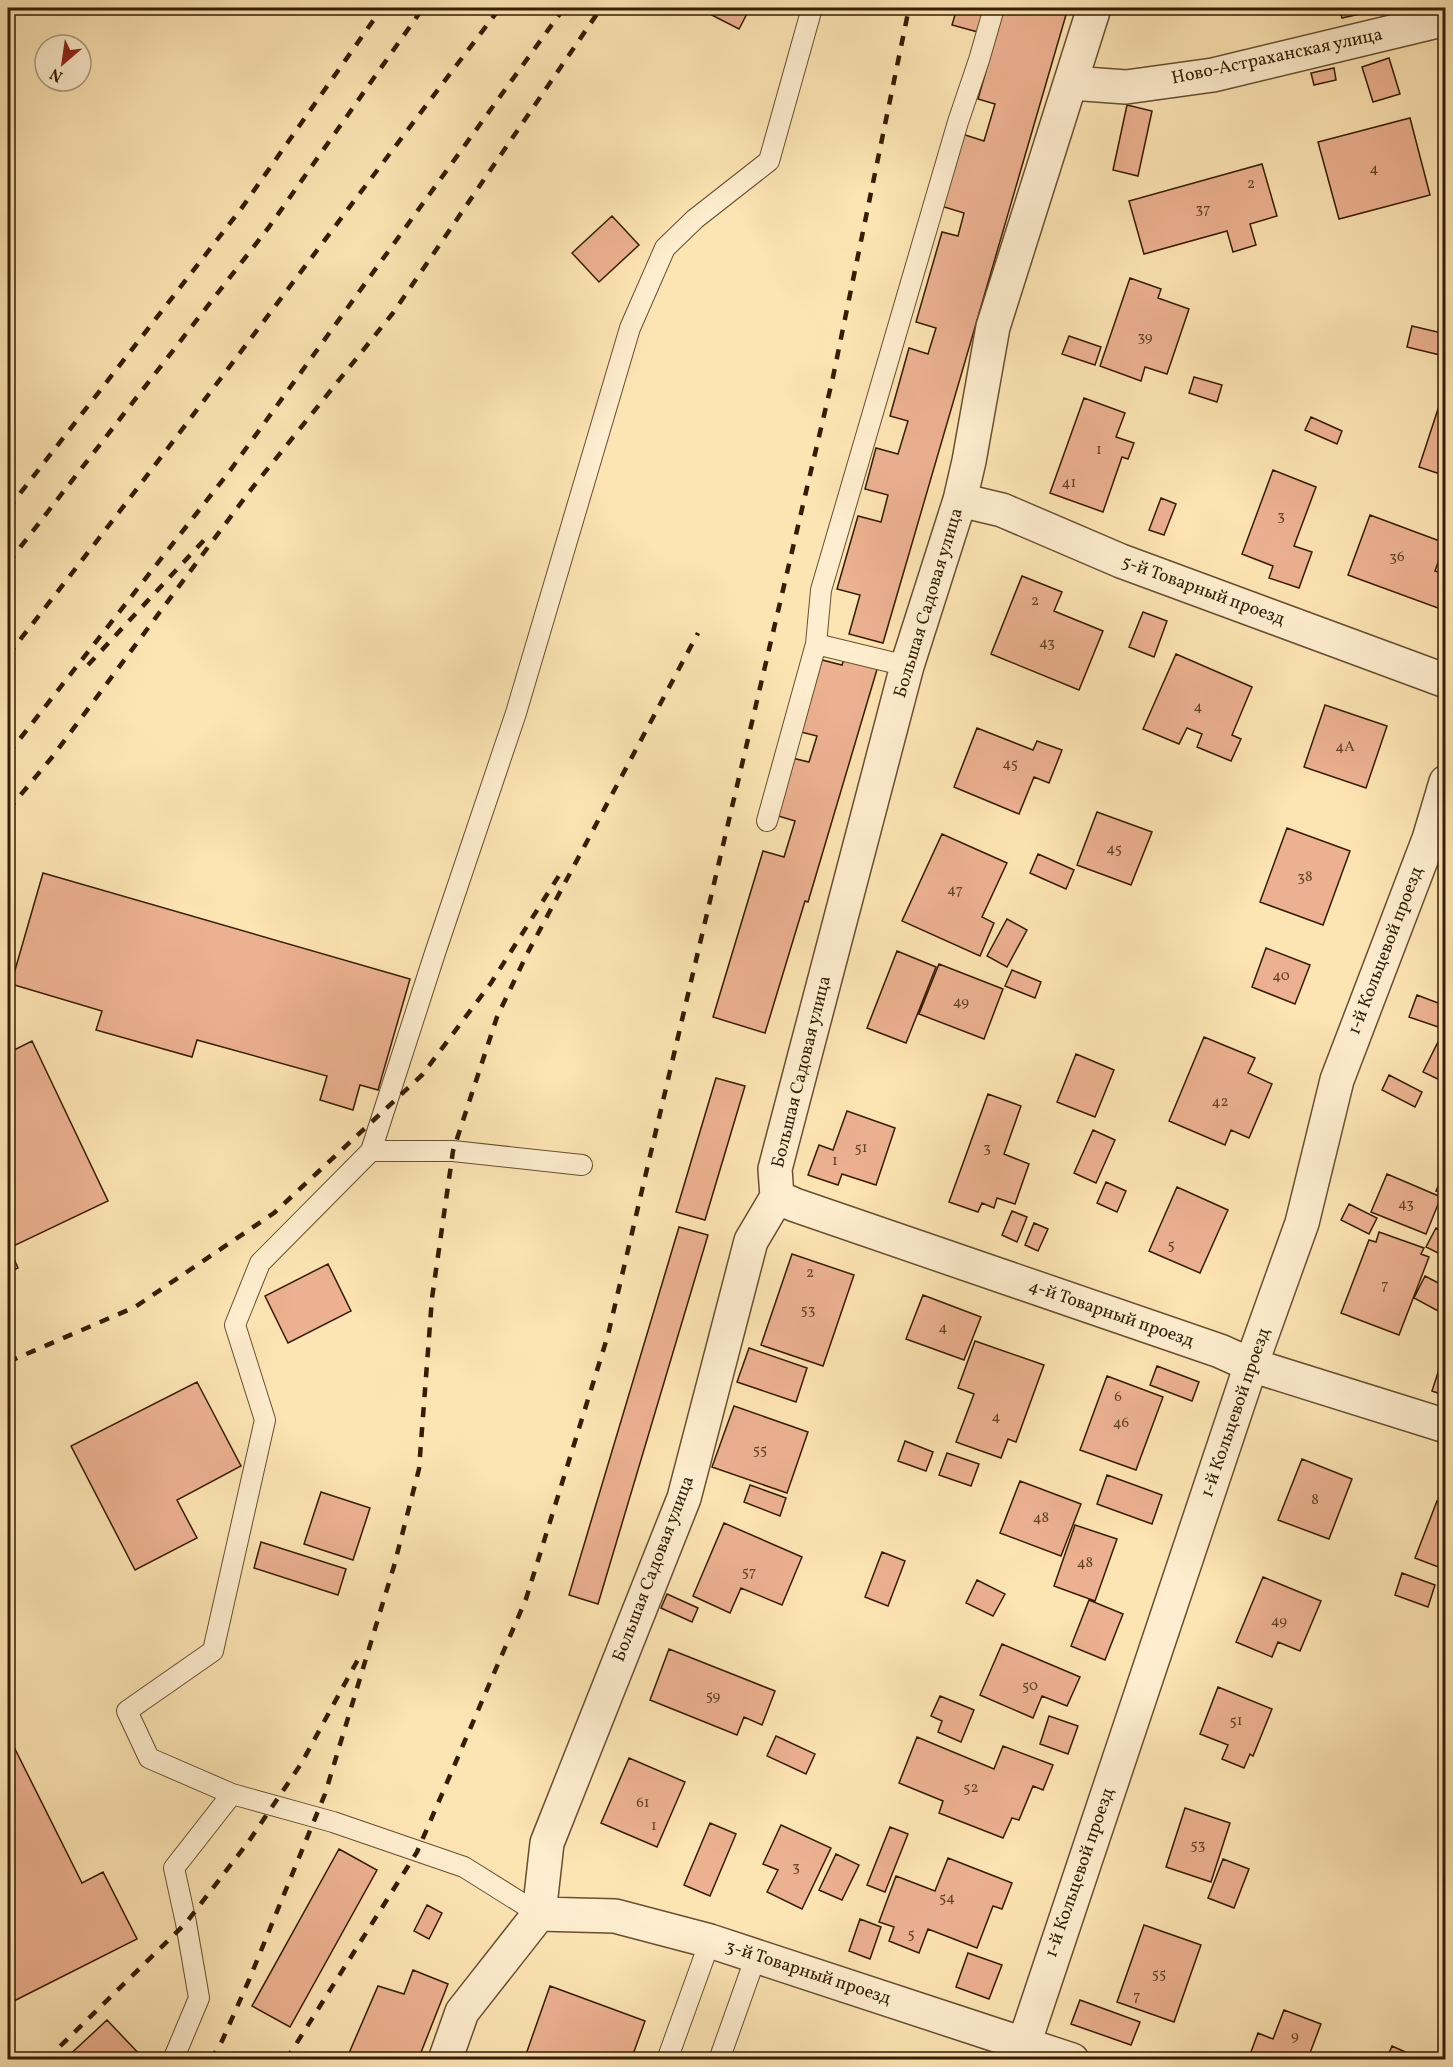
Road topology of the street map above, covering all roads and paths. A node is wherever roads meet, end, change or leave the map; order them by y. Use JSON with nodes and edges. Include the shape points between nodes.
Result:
{"nodes":[{"id":1,"x":812,"y":8,"type":"edge"},
{"id":2,"x":994,"y":8,"type":"edge"},
{"id":3,"x":1094,"y":8,"type":"edge"},
{"id":4,"x":1446,"y":19,"type":"edge"},
{"id":5,"x":1071,"y":82,"type":"junction"},
{"id":6,"x":960,"y":500,"type":"junction"},
{"id":7,"x":816,"y":644,"type":"junction"},
{"id":8,"x":907,"y":666,"type":"junction"},
{"id":9,"x":1446,"y":681,"type":"edge"},
{"id":10,"x":1446,"y":782,"type":"edge"},
{"id":11,"x":767,"y":821,"type":"dead end"},
{"id":12,"x":371,"y":1151,"type":"junction"},
{"id":13,"x":582,"y":1165,"type":"dead end"},
{"id":14,"x":777,"y":1197,"type":"junction"},
{"id":15,"x":1251,"y":1365,"type":"junction"},
{"id":16,"x":1446,"y":1426,"type":"edge"},
{"id":17,"x":232,"y":1794,"type":"junction"},
{"id":18,"x":538,"y":1914,"type":"junction"},
{"id":19,"x":710,"y":1941,"type":"junction"},
{"id":20,"x":756,"y":1956,"type":"junction"},
{"id":21,"x":1024,"y":2044,"type":"junction"},
{"id":22,"x":173,"y":2060,"type":"edge"},
{"id":23,"x":445,"y":2060,"type":"edge"},
{"id":24,"x":667,"y":2060,"type":"edge"},
{"id":25,"x":719,"y":2060,"type":"edge"},
{"id":26,"x":1072,"y":2060,"type":"edge"}],
"edges":[{"from":1,"to":12,"type":"lane","via":[[770,161],[695,219],[665,248],[630,328],[516,713]]},
{"from":2,"to":7,"type":"lane","via":[[821,590]]},
{"from":3,"to":5,"type":"street","name":"Большая Садовая улица"},
{"from":4,"to":5,"type":"street","name":"Ново-Астраханская улица","via":[[1213,75],[1126,87]]},
{"from":5,"to":6,"type":"street","name":"Большая Садовая улица","via":[[993,327]]},
{"from":6,"to":8,"type":"street","name":"Большая Садовая улица"},
{"from":6,"to":9,"type":"street","name":"5-й Товарный проезд","via":[[1002,510],[1121,561]]},
{"from":7,"to":8,"type":"lane"},
{"from":7,"to":11,"type":"lane"},
{"from":8,"to":14,"type":"street","name":"Большая Садовая улица","via":[[775,1169]]},
{"from":10,"to":15,"type":"street","name":"1-й Кольцевой проезд","via":[[1429,839],[1337,1080],[1302,1223]]},
{"from":12,"to":13,"type":"lane","via":[[453,1151]]},
{"from":12,"to":17,"type":"lane","via":[[260,1263],[235,1325],[265,1420],[213,1651],[126,1711],[149,1758]]},
{"from":14,"to":15,"type":"street","name":"4-й Товарный проезд"},
{"from":14,"to":18,"type":"street","name":"Большая Садовая улица","via":[[751,1241],[684,1498],[547,1843]]},
{"from":15,"to":16,"type":"street","name":"4-й Товарный проезд"},
{"from":15,"to":21,"type":"street","name":"1-й Кольцевой проезд"},
{"from":17,"to":18,"type":"lane","via":[[333,1822],[464,1867]]},
{"from":17,"to":22,"type":"lane","via":[[174,1868],[199,1998]]},
{"from":18,"to":19,"type":"street","name":"3-й Товарный проезд","via":[[615,1916]]},
{"from":18,"to":23,"type":"street","via":[[462,2012]]},
{"from":19,"to":20,"type":"street","name":"3-й Товарный проезд"},
{"from":19,"to":24,"type":"lane"},
{"from":20,"to":21,"type":"street","name":"3-й Товарный проезд"},
{"from":20,"to":25,"type":"lane"},
{"from":21,"to":26,"type":"street","name":"3-й Товарный проезд"}]}
